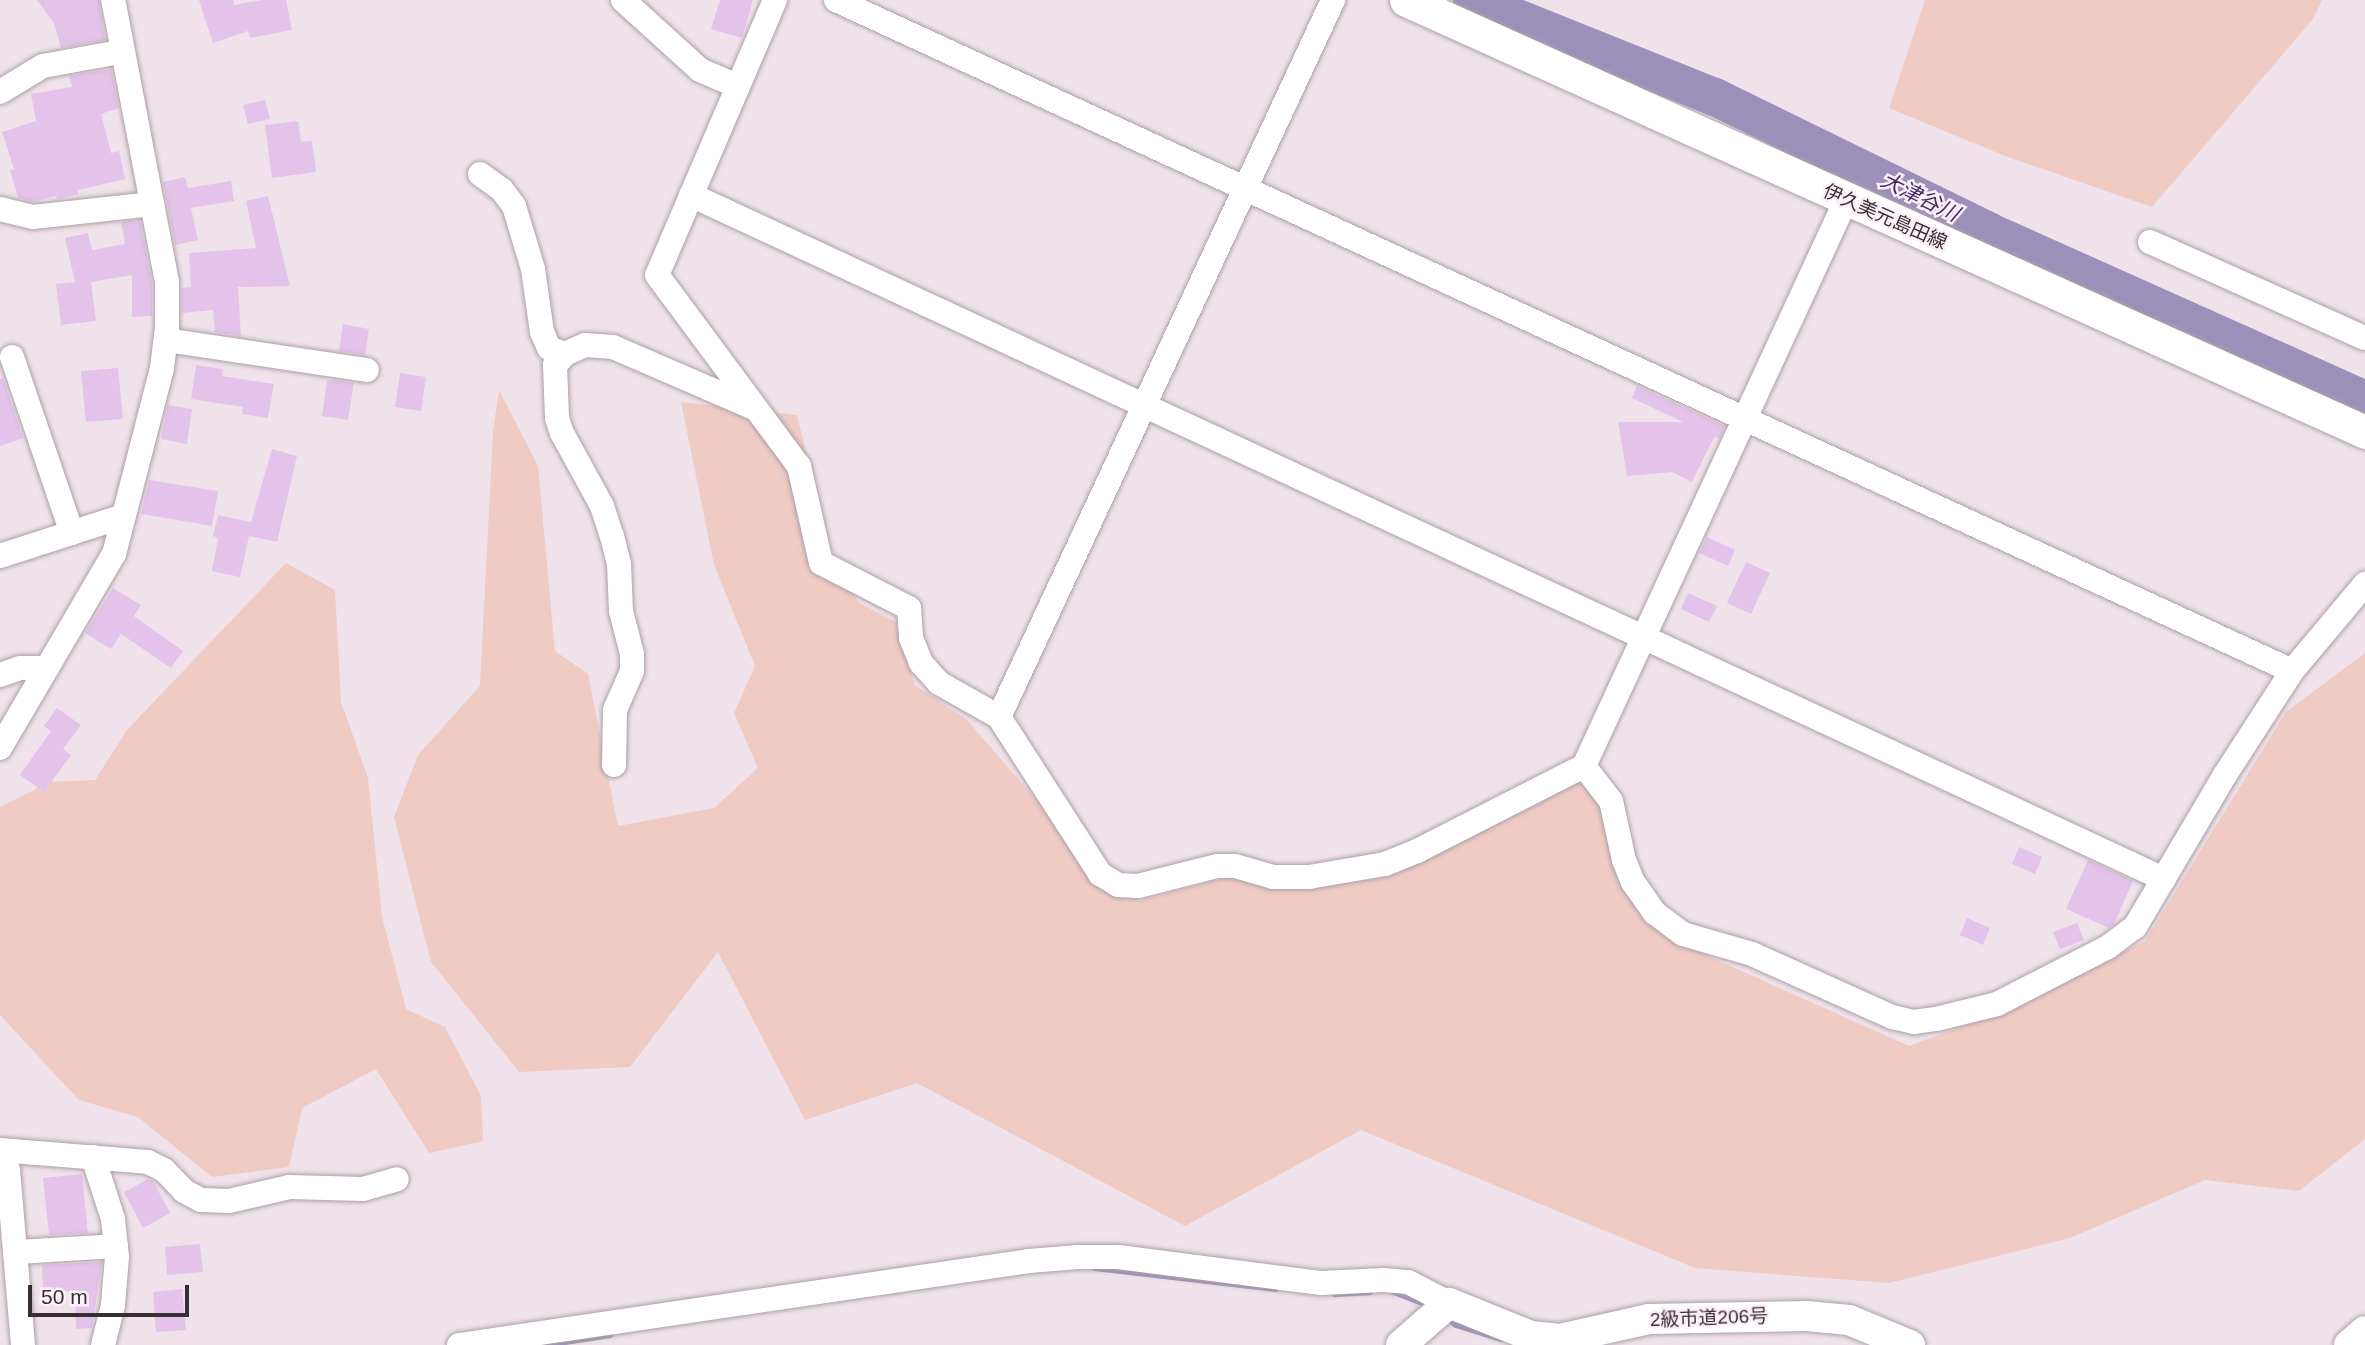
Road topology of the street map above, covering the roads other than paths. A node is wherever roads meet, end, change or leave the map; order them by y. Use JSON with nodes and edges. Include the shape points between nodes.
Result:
{"nodes":[{"id":1,"x":113,"y":0,"type":"edge"},
{"id":2,"x":623,"y":0,"type":"edge"},
{"id":3,"x":775,"y":0,"type":"edge"},
{"id":4,"x":836,"y":0,"type":"edge"},
{"id":5,"x":1333,"y":0,"type":"edge"},
{"id":6,"x":1406,"y":0,"type":"edge"},
{"id":7,"x":120,"y":52,"type":"junction"},
{"id":8,"x":737,"y":86,"type":"junction"},
{"id":9,"x":0,"y":92,"type":"edge"},
{"id":10,"x":480,"y":174,"type":"dead end"},
{"id":11,"x":1245,"y":189,"type":"junction"},
{"id":12,"x":691,"y":195,"type":"junction"},
{"id":13,"x":1846,"y":200,"type":"junction"},
{"id":14,"x":152,"y":204,"type":"junction"},
{"id":15,"x":0,"y":209,"type":"edge"},
{"id":16,"x":2150,"y":242,"type":"dead end"},
{"id":17,"x":2365,"y":338,"type":"edge"},
{"id":18,"x":166,"y":340,"type":"junction"},
{"id":19,"x":565,"y":354,"type":"junction"},
{"id":20,"x":12,"y":357,"type":"dead end"},
{"id":21,"x":367,"y":370,"type":"dead end"},
{"id":22,"x":1144,"y":405,"type":"junction"},
{"id":23,"x":757,"y":409,"type":"junction"},
{"id":24,"x":1745,"y":419,"type":"junction"},
{"id":25,"x":2365,"y":432,"type":"edge"},
{"id":26,"x":124,"y":516,"type":"junction"},
{"id":27,"x":72,"y":533,"type":"junction"},
{"id":28,"x":0,"y":556,"type":"edge"},
{"id":29,"x":2365,"y":584,"type":"edge"},
{"id":30,"x":1642,"y":636,"type":"junction"},
{"id":31,"x":47,"y":668,"type":"junction"},
{"id":32,"x":2292,"y":671,"type":"junction"},
{"id":33,"x":0,"y":675,"type":"edge"},
{"id":34,"x":999,"y":717,"type":"junction"},
{"id":35,"x":0,"y":748,"type":"edge"},
{"id":36,"x":614,"y":765,"type":"dead end"},
{"id":37,"x":1584,"y":766,"type":"junction"},
{"id":38,"x":2164,"y":879,"type":"junction"},
{"id":39,"x":93,"y":1157,"type":"junction"},
{"id":40,"x":3,"y":1161,"type":"edge"},
{"id":41,"x":397,"y":1179,"type":"dead end"},
{"id":42,"x":116,"y":1247,"type":"junction"},
{"id":43,"x":16,"y":1252,"type":"junction"},
{"id":44,"x":1449,"y":1303,"type":"junction"},
{"id":45,"x":2365,"y":1331,"type":"edge"},
{"id":46,"x":23,"y":1345,"type":"edge"},
{"id":47,"x":103,"y":1345,"type":"edge"},
{"id":48,"x":459,"y":1345,"type":"edge"},
{"id":49,"x":1401,"y":1345,"type":"edge"},
{"id":50,"x":1910,"y":1345,"type":"edge"},
{"id":51,"x":2348,"y":1345,"type":"edge"}],
"edges":[{"from":1,"to":7,"type":"street"},
{"from":2,"to":8,"type":"street","via":[[700,70]]},
{"from":3,"to":8,"type":"street"},
{"from":4,"to":11,"type":"street"},
{"from":5,"to":11,"type":"street"},
{"from":6,"to":13,"type":"main road","name":"伊久美元島田線"},
{"from":7,"to":9,"type":"street","via":[[43,66]]},
{"from":7,"to":14,"type":"street"},
{"from":8,"to":12,"type":"street"},
{"from":10,"to":19,"type":"street","via":[[514,206],[533,269],[542,332],[549,348]]},
{"from":11,"to":22,"type":"street"},
{"from":11,"to":24,"type":"street"},
{"from":12,"to":22,"type":"street"},
{"from":12,"to":23,"type":"street","via":[[657,275]]},
{"from":13,"to":24,"type":"street"},
{"from":13,"to":25,"type":"main road","name":"伊久美元島田線"},
{"from":14,"to":15,"type":"street","via":[[33,216]]},
{"from":14,"to":18,"type":"street","via":[[167,282]]},
{"from":16,"to":17,"type":"street"},
{"from":18,"to":21,"type":"street"},
{"from":18,"to":26,"type":"street"},
{"from":19,"to":23,"type":"street","via":[[585,345],[613,347]]},
{"from":19,"to":36,"type":"street","via":[[555,365],[557,418],[602,506],[612,536],[619,564],[621,611],[632,654],[632,671],[615,710]]},
{"from":20,"to":27,"type":"street"},
{"from":22,"to":30,"type":"street"},
{"from":22,"to":34,"type":"street"},
{"from":23,"to":34,"type":"street","via":[[799,466],[821,563],[909,608],[911,638],[921,663],[939,683]]},
{"from":24,"to":30,"type":"street"},
{"from":24,"to":32,"type":"street"},
{"from":26,"to":27,"type":"street"},
{"from":26,"to":31,"type":"street","via":[[114,554]]},
{"from":27,"to":28,"type":"street"},
{"from":29,"to":32,"type":"street"},
{"from":30,"to":37,"type":"street"},
{"from":30,"to":38,"type":"street"},
{"from":31,"to":33,"type":"street","via":[[20,668]]},
{"from":31,"to":35,"type":"street"},
{"from":32,"to":38,"type":"street"},
{"from":34,"to":37,"type":"street","via":[[1100,874],[1118,885],[1138,886],[1217,866],[1279,877],[1385,864]]},
{"from":37,"to":38,"type":"street","via":[[1611,801],[1624,860],[1655,913],[1683,934],[1752,954],[1892,1017],[1914,1022],[1997,1003],[2108,947],[2135,927]]},
{"from":39,"to":40,"type":"street"},
{"from":39,"to":41,"type":"street","via":[[148,1162],[201,1200],[229,1201],[289,1187],[363,1189]]},
{"from":39,"to":42,"type":"street","via":[[113,1219]]},
{"from":40,"to":43,"type":"street"},
{"from":42,"to":43,"type":"street"},
{"from":42,"to":47,"type":"street","via":[[113,1305]]},
{"from":43,"to":46,"type":"street"},
{"from":44,"to":48,"type":"street","via":[[1408,1282],[1321,1283],[1118,1257],[1078,1257]]},
{"from":44,"to":49,"type":"street"},
{"from":44,"to":50,"type":"street","name":"2級市道206号","via":[[1531,1336],[1560,1339],[1649,1319],[1807,1316],[1849,1320]]},
{"from":45,"to":51,"type":"street"}]}
